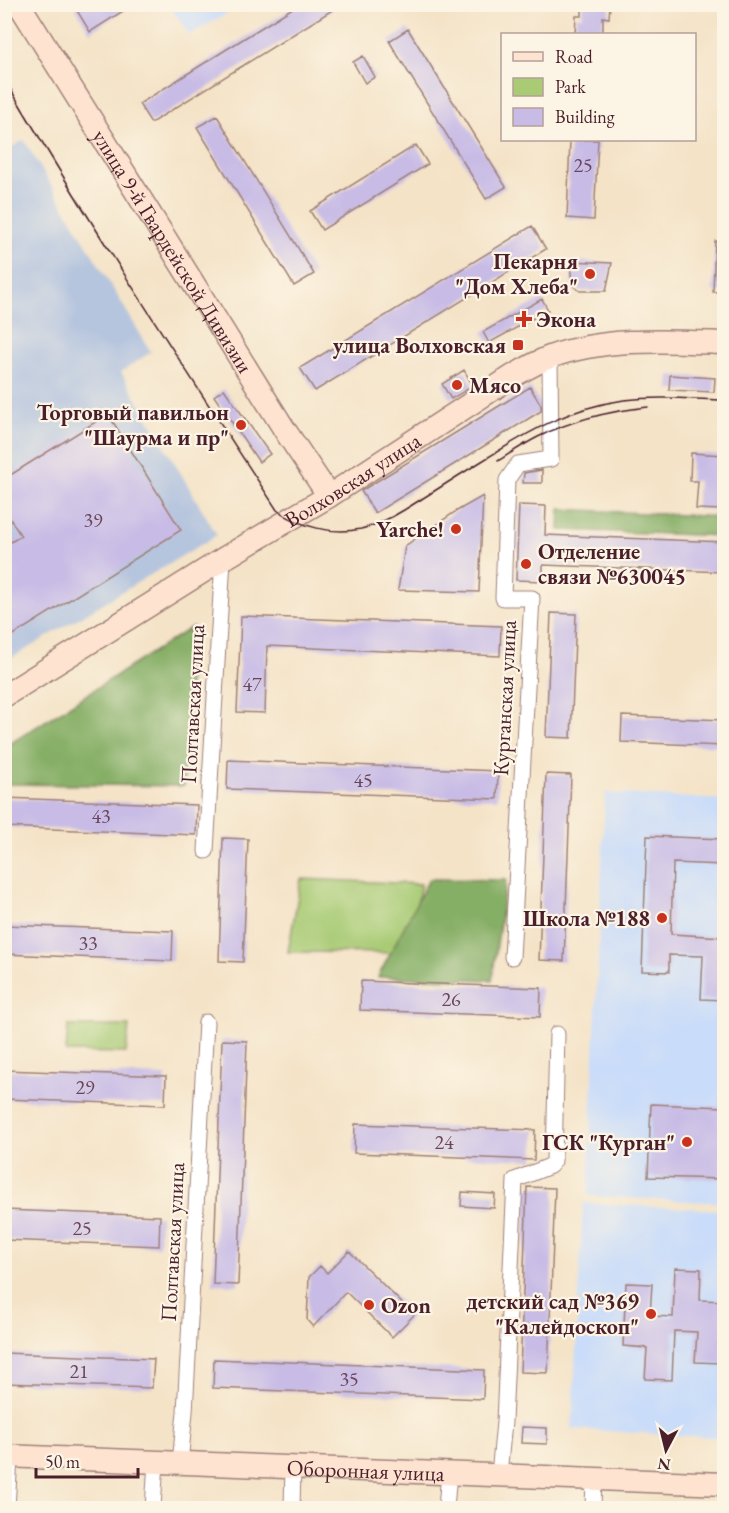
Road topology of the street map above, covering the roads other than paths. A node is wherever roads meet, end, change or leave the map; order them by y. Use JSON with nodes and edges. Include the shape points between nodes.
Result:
{"nodes":[{"id":1,"x":20,"y":4,"type":"edge"},
{"id":2,"x":724,"y":343,"type":"edge"},
{"id":3,"x":550,"y":357,"type":"junction"},
{"id":4,"x":329,"y":496,"type":"junction"},
{"id":5,"x":223,"y":559,"type":"junction"},
{"id":6,"x":4,"y":696,"type":"edge"},
{"id":7,"x":206,"y":851,"type":"dead end"},
{"id":8,"x":512,"y":957,"type":"dead end"},
{"id":9,"x":206,"y":1022,"type":"dead end"},
{"id":10,"x":557,"y":1035,"type":"dead end"},
{"id":11,"x":7,"y":1456,"type":"edge"},
{"id":12,"x":156,"y":1462,"type":"junction"},
{"id":13,"x":180,"y":1463,"type":"junction"},
{"id":14,"x":293,"y":1467,"type":"junction"},
{"id":15,"x":449,"y":1473,"type":"junction"},
{"id":16,"x":499,"y":1475,"type":"junction"},
{"id":17,"x":594,"y":1479,"type":"junction"},
{"id":18,"x":724,"y":1484,"type":"edge"},
{"id":19,"x":7,"y":1509,"type":"edge"},
{"id":20,"x":153,"y":1509,"type":"edge"},
{"id":21,"x":292,"y":1509,"type":"edge"},
{"id":22,"x":446,"y":1509,"type":"edge"},
{"id":23,"x":593,"y":1509,"type":"edge"}],
"edges":[{"from":1,"to":4,"type":"street","name":"улица 9-й Гвардейской Дивизии"},
{"from":2,"to":3,"type":"street","name":"Волховская улица","via":[[640,342]]},
{"from":3,"to":4,"type":"street","name":"Волховская улица","via":[[513,376]]},
{"from":3,"to":8,"type":"street","name":"Курганская улица","via":[[551,459],[518,464],[507,480],[503,598],[531,598]]},
{"from":4,"to":5,"type":"street","name":"Волховская улица"},
{"from":5,"to":6,"type":"street","name":"Волховская улица"},
{"from":5,"to":7,"type":"street","name":"Полтавская улица"},
{"from":9,"to":13,"type":"street","name":"Полтавская улица"},
{"from":10,"to":16,"type":"street","via":[[554,1161],[516,1180]]},
{"from":11,"to":12,"type":"street","name":"Оборонная улица"},
{"from":11,"to":19,"type":"street"},
{"from":12,"to":13,"type":"street","name":"Оборонная улица"},
{"from":12,"to":20,"type":"street"},
{"from":13,"to":14,"type":"street","name":"Оборонная улица"},
{"from":14,"to":15,"type":"street","name":"Оборонная улица"},
{"from":14,"to":21,"type":"street"},
{"from":15,"to":16,"type":"street","name":"Оборонная улица"},
{"from":15,"to":22,"type":"street"},
{"from":16,"to":17,"type":"street","name":"Оборонная улица"},
{"from":17,"to":18,"type":"street","name":"Оборонная улица"},
{"from":17,"to":23,"type":"street"}]}
